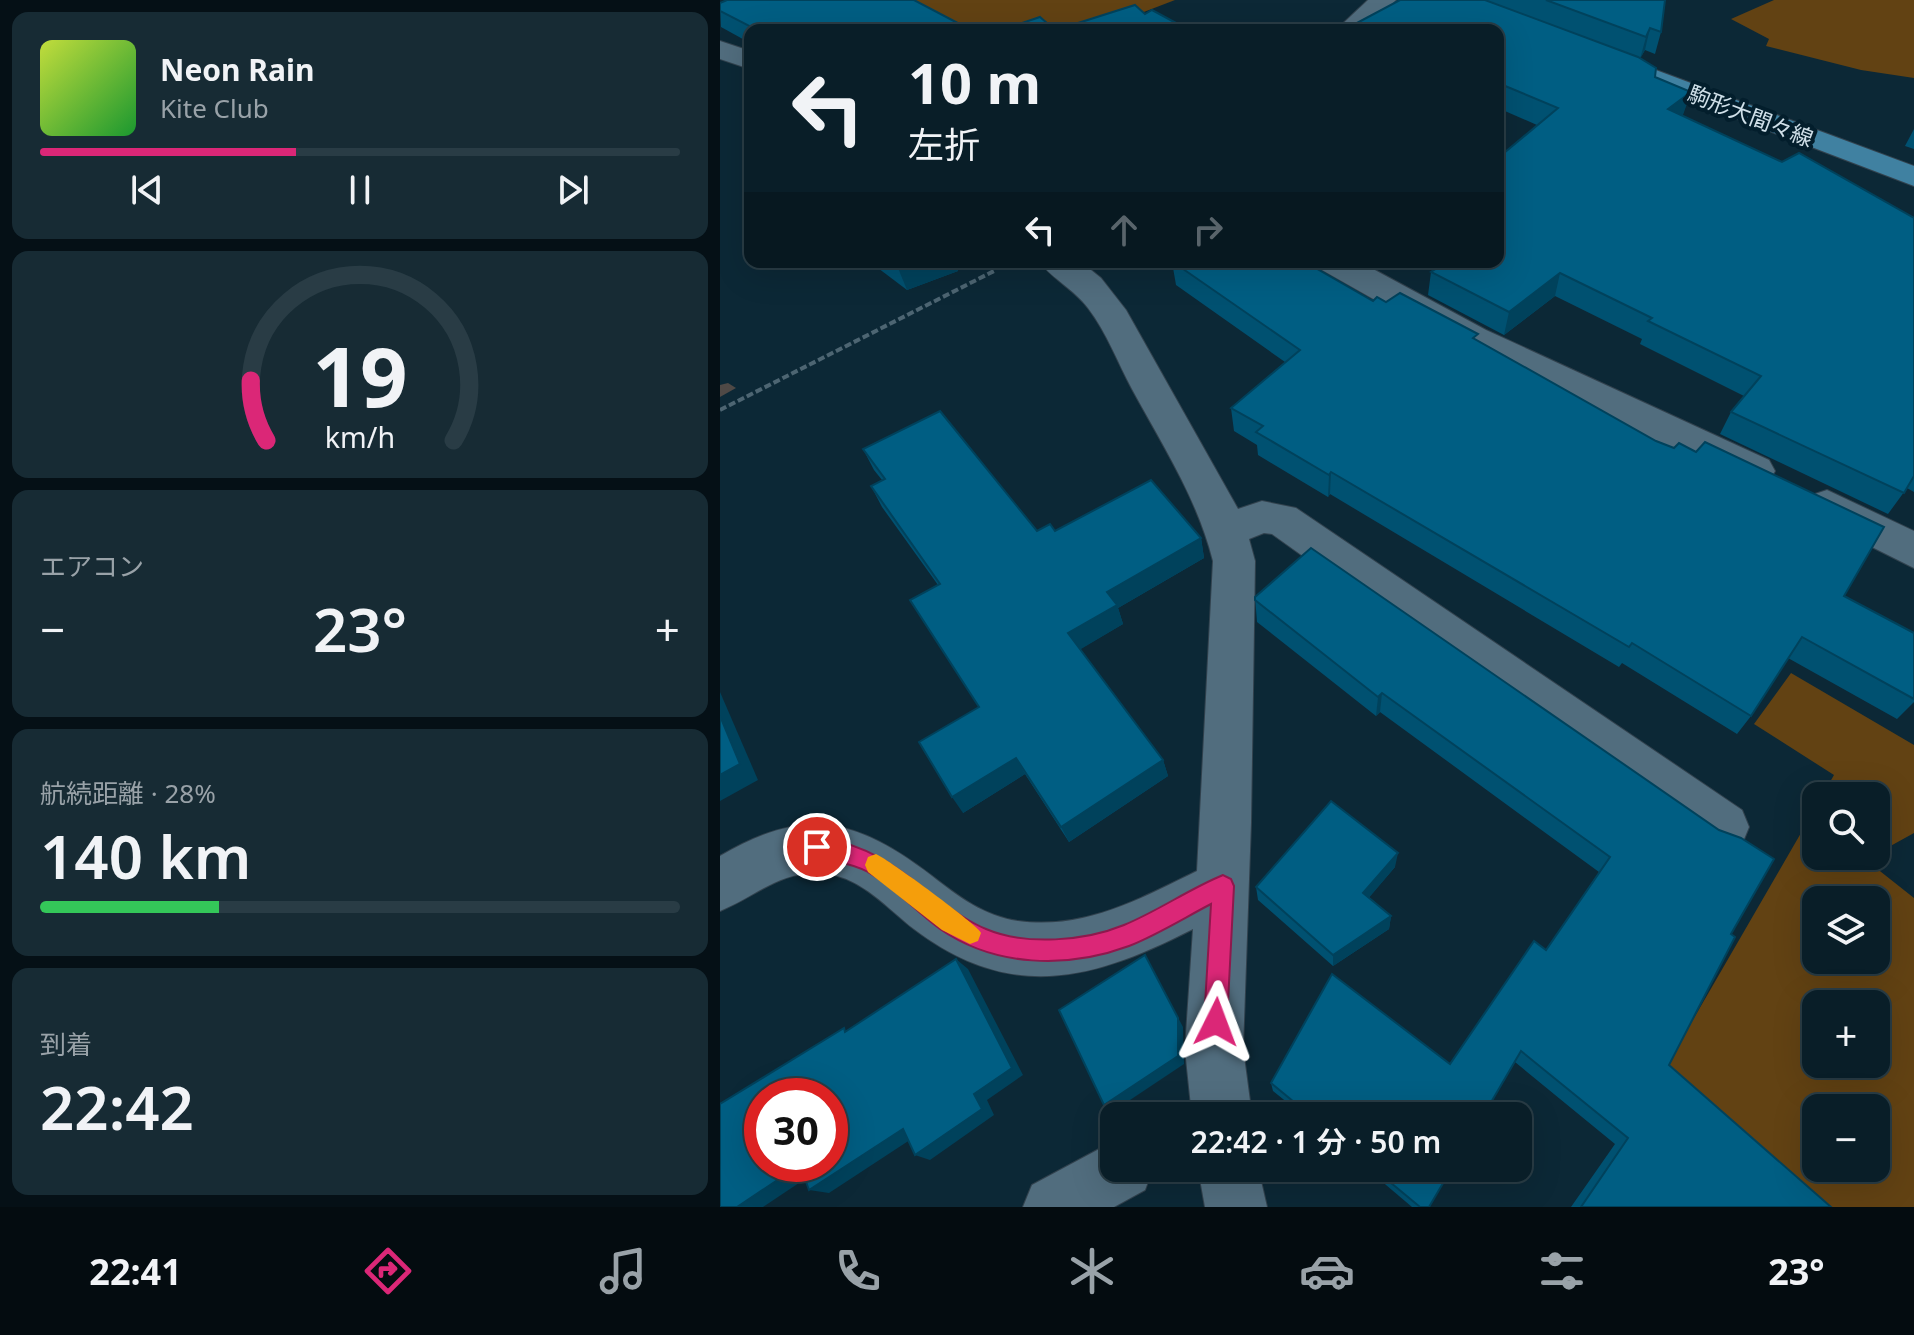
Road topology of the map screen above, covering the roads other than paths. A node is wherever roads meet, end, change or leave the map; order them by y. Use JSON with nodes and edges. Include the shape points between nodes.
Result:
{"nodes":[{"id":1,"x":1383,"y":0,"type":"edge"},
{"id":2,"x":1356,"y":24,"type":"edge"},
{"id":3,"x":720,"y":49,"type":"edge"},
{"id":4,"x":1598,"y":56,"type":"edge"},
{"id":5,"x":744,"y":59,"type":"edge"},
{"id":6,"x":1914,"y":177,"type":"edge"},
{"id":7,"x":1076,"y":268,"type":"edge"},
{"id":8,"x":1345,"y":268,"type":"edge"},
{"id":9,"x":1228,"y":530,"type":"junction"},
{"id":10,"x":1914,"y":551,"type":"edge"},
{"id":11,"x":1724,"y":827,"type":"dead end"},
{"id":12,"x":720,"y":885,"type":"edge"},
{"id":13,"x":1223,"y":886,"type":"junction"},
{"id":14,"x":1220,"y":1102,"type":"edge"},
{"id":15,"x":1100,"y":1181,"type":"edge"},
{"id":16,"x":1231,"y":1182,"type":"edge"},
{"id":17,"x":1054,"y":1207,"type":"edge"},
{"id":18,"x":1236,"y":1207,"type":"edge"}],
"edges":[{"from":1,"to":2,"type":"street"},
{"from":3,"to":5,"type":"street"},
{"from":4,"to":6,"type":"main road","name":"駒形大間々線"},
{"from":7,"to":9,"type":"street","via":[[1120,329]]},
{"from":8,"to":10,"type":"street","via":[[1473,339]]},
{"from":9,"to":11,"type":"street","via":[[1262,517],[1281,519]]},
{"from":9,"to":13,"type":"street","via":[[1234,561]]},
{"from":12,"to":13,"type":"street","via":[[780,852],[817,847],[847,851],[877,865],[949,922],[984,940],[1050,950],[1126,936]]},
{"from":13,"to":14,"type":"street","via":[[1214,1049]]},
{"from":15,"to":17,"type":"street"},
{"from":16,"to":18,"type":"street"}]}
